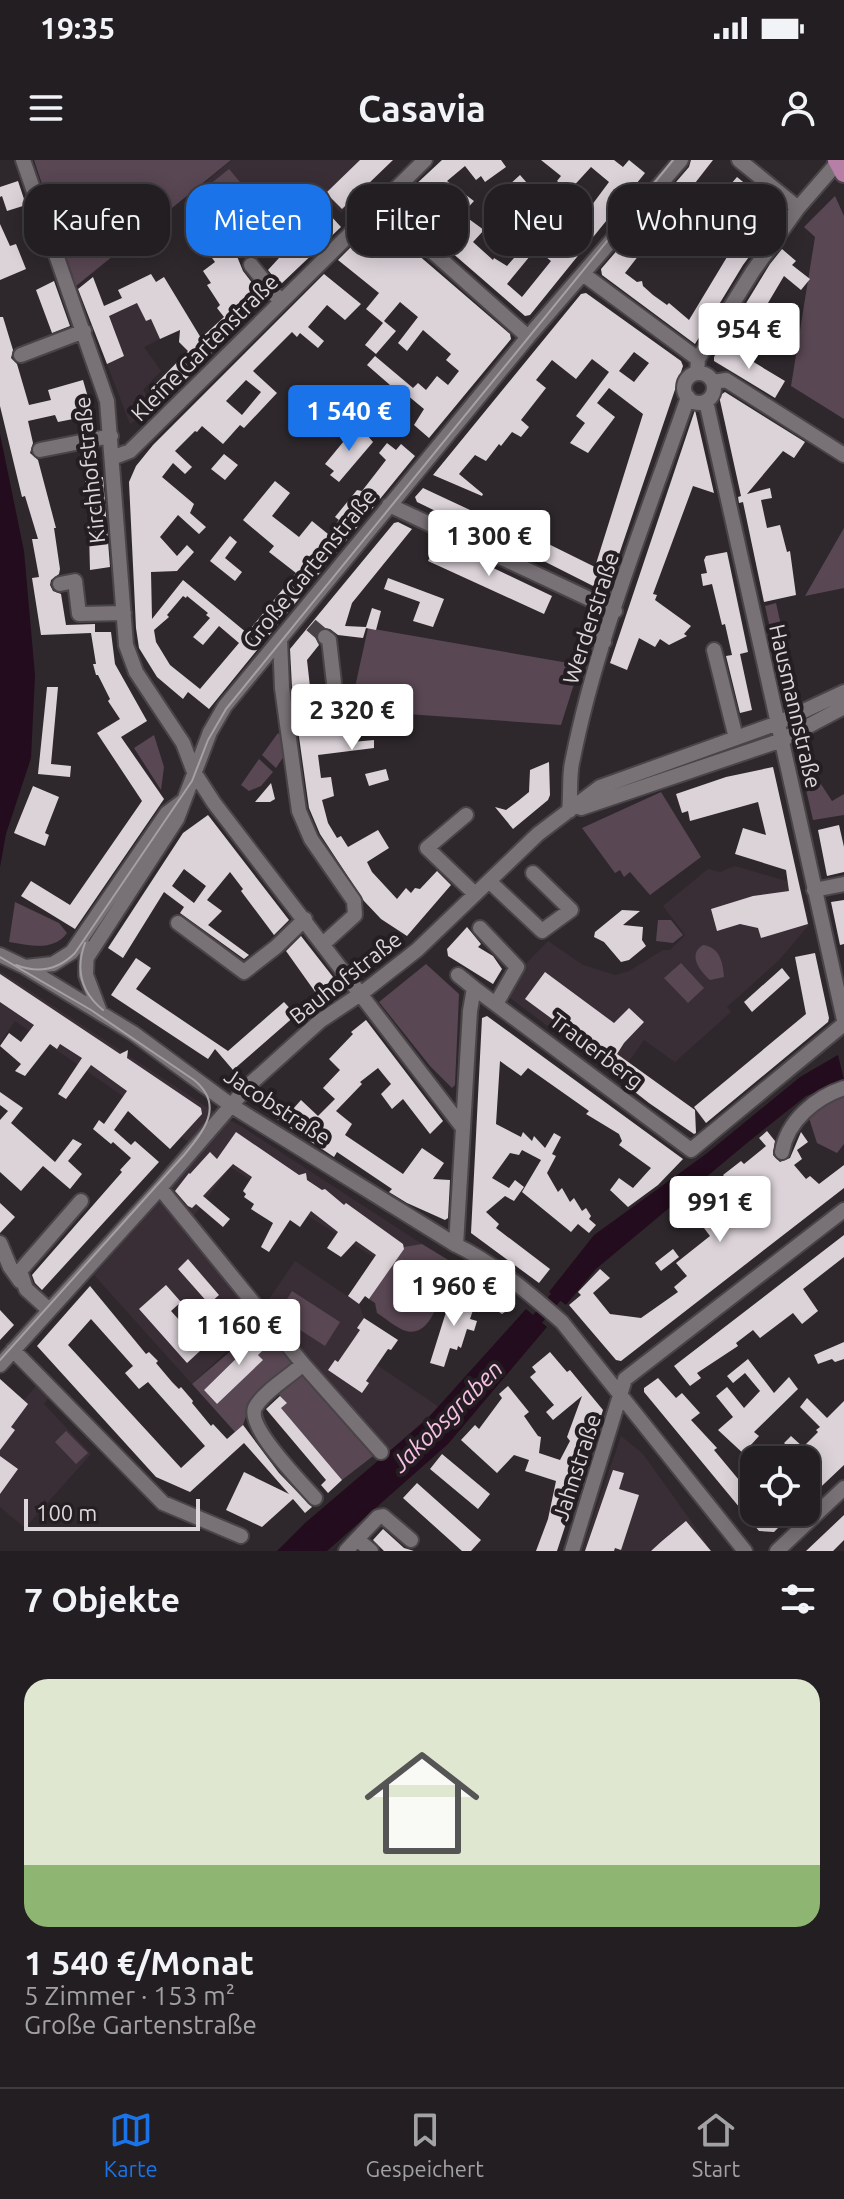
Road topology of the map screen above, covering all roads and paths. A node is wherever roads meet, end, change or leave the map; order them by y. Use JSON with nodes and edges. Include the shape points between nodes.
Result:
{"nodes":[{"id":1,"x":23,"y":160,"type":"edge"},
{"id":2,"x":425,"y":160,"type":"edge"},
{"id":3,"x":681,"y":160,"type":"edge"},
{"id":4,"x":739,"y":160,"type":"edge"},
{"id":5,"x":840,"y":164,"type":"edge"},
{"id":6,"x":400,"y":184,"type":"edge"},
{"id":7,"x":798,"y":208,"type":"junction"},
{"id":8,"x":347,"y":236,"type":"edge"},
{"id":9,"x":437,"y":256,"type":"edge"},
{"id":10,"x":251,"y":265,"type":"dead end"},
{"id":11,"x":583,"y":274,"type":"junction"},
{"id":12,"x":281,"y":302,"type":"junction"},
{"id":13,"x":82,"y":327,"type":"junction"},
{"id":14,"x":528,"y":337,"type":"junction"},
{"id":15,"x":21,"y":355,"type":"dead end"},
{"id":16,"x":698,"y":366,"type":"junction"},
{"id":17,"x":713,"y":382,"type":"junction"},
{"id":18,"x":688,"y":397,"type":"junction"},
{"id":19,"x":706,"y":401,"type":"junction"},
{"id":20,"x":111,"y":436,"type":"junction"},
{"id":21,"x":40,"y":450,"type":"dead end"},
{"id":22,"x":844,"y":455,"type":"edge"},
{"id":23,"x":112,"y":458,"type":"junction"},
{"id":24,"x":389,"y":505,"type":"junction"},
{"id":25,"x":60,"y":584,"type":"dead end"},
{"id":26,"x":615,"y":611,"type":"junction"},
{"id":27,"x":124,"y":613,"type":"junction"},
{"id":28,"x":589,"y":636,"type":"dead end"},
{"id":29,"x":325,"y":637,"type":"tunnel mouth"},
{"id":30,"x":280,"y":639,"type":"junction"},
{"id":31,"x":604,"y":642,"type":"junction"},
{"id":32,"x":714,"y":650,"type":"dead end"},
{"id":33,"x":844,"y":692,"type":"edge"},
{"id":34,"x":336,"y":700,"type":"dead end"},
{"id":35,"x":844,"y":707,"type":"edge"},
{"id":36,"x":778,"y":723,"type":"junction"},
{"id":37,"x":736,"y":738,"type":"junction"},
{"id":38,"x":782,"y":740,"type":"junction"},
{"id":39,"x":194,"y":772,"type":"junction"},
{"id":40,"x":184,"y":800,"type":"junction"},
{"id":41,"x":569,"y":811,"type":"junction"},
{"id":42,"x":466,"y":815,"type":"dead end"},
{"id":43,"x":533,"y":873,"type":"dead end"},
{"id":44,"x":489,"y":881,"type":"junction"},
{"id":45,"x":844,"y":884,"type":"edge"},
{"id":46,"x":814,"y":890,"type":"junction"},
{"id":47,"x":475,"y":894,"type":"junction"},
{"id":48,"x":305,"y":919,"type":"junction"},
{"id":49,"x":178,"y":923,"type":"dead end"},
{"id":50,"x":480,"y":928,"type":"dead end"},
{"id":51,"x":88,"y":932,"type":"junction"},
{"id":52,"x":323,"y":944,"type":"junction"},
{"id":53,"x":0,"y":955,"type":"edge"},
{"id":54,"x":88,"y":956,"type":"junction"},
{"id":55,"x":25,"y":967,"type":"junction"},
{"id":56,"x":458,"y":975,"type":"dead end"},
{"id":57,"x":474,"y":988,"type":"junction"},
{"id":58,"x":362,"y":993,"type":"junction"},
{"id":59,"x":496,"y":1004,"type":"junction"},
{"id":60,"x":100,"y":1013,"type":"junction"},
{"id":61,"x":844,"y":1022,"type":"edge"},
{"id":62,"x":844,"y":1088,"type":"edge"},
{"id":63,"x":232,"y":1106,"type":"junction"},
{"id":64,"x":463,"y":1128,"type":"junction"},
{"id":65,"x":782,"y":1152,"type":"dead end"},
{"id":66,"x":160,"y":1188,"type":"junction"},
{"id":67,"x":81,"y":1201,"type":"dead end"},
{"id":68,"x":844,"y":1210,"type":"edge"},
{"id":69,"x":0,"y":1243,"type":"edge"},
{"id":70,"x":456,"y":1245,"type":"junction"},
{"id":71,"x":23,"y":1285,"type":"junction"},
{"id":72,"x":48,"y":1309,"type":"junction"},
{"id":73,"x":5,"y":1354,"type":"edge"},
{"id":74,"x":303,"y":1364,"type":"junction"},
{"id":75,"x":620,"y":1395,"type":"junction"},
{"id":76,"x":381,"y":1452,"type":"dead end"},
{"id":77,"x":844,"y":1488,"type":"edge"},
{"id":78,"x":315,"y":1498,"type":"dead end"},
{"id":79,"x":241,"y":1536,"type":"dead end"},
{"id":80,"x":357,"y":1539,"type":"junction"},
{"id":81,"x":411,"y":1540,"type":"dead end"},
{"id":82,"x":346,"y":1551,"type":"edge"},
{"id":83,"x":371,"y":1551,"type":"edge"},
{"id":84,"x":572,"y":1551,"type":"edge"},
{"id":85,"x":745,"y":1551,"type":"edge"},
{"id":86,"x":777,"y":1551,"type":"edge"}],
"edges":[{"from":1,"to":13,"type":"street","name":"Kirchhofstraße"},
{"from":2,"to":6,"type":"street","name":"Kleine Gartenstraße"},
{"from":3,"to":11,"type":"street","name":"Große Gartenstraße"},
{"from":4,"to":7,"type":"street"},
{"from":5,"to":7,"type":"street","name":"Werderstraße"},
{"from":7,"to":16,"type":"street","name":"Werderstraße","via":[[753,271]]},
{"from":8,"to":12,"type":"street","name":"Kleine Gartenstraße"},
{"from":9,"to":14,"type":"street"},
{"from":10,"to":12,"type":"street"},
{"from":11,"to":14,"type":"street","name":"Große Gartenstraße"},
{"from":11,"to":16,"type":"street"},
{"from":12,"to":23,"type":"street","name":"Kleine Gartenstraße","via":[[130,451]]},
{"from":13,"to":15,"type":"street"},
{"from":13,"to":20,"type":"street","name":"Kirchhofstraße","via":[[107,401]]},
{"from":14,"to":24,"type":"street","name":"Große Gartenstraße"},
{"from":16,"to":17,"type":"street"},
{"from":16,"to":18,"type":"street","name":"Werderstraße","via":[[686,380]]},
{"from":17,"to":19,"type":"street","via":[[714,391]]},
{"from":17,"to":22,"type":"street","via":[[726,380]]},
{"from":18,"to":19,"type":"street"},
{"from":18,"to":26,"type":"street","name":"Werderstraße"},
{"from":19,"to":36,"type":"street","name":"Hausmannstraße"},
{"from":20,"to":21,"type":"street"},
{"from":20,"to":23,"type":"street","name":"Kirchhofstraße"},
{"from":23,"to":27,"type":"street","name":"Kirchhofstraße"},
{"from":24,"to":26,"type":"street"},
{"from":24,"to":30,"type":"street","name":"Große Gartenstraße","via":[[305,620]]},
{"from":25,"to":27,"type":"street","via":[[75,581],[79,614]]},
{"from":26,"to":31,"type":"street","name":"Werderstraße"},
{"from":27,"to":39,"type":"street","name":"Kirchhofstraße","via":[[126,645],[136,672],[183,743]]},
{"from":28,"to":31,"type":"street"},
{"from":29,"to":34,"type":"street"},
{"from":30,"to":39,"type":"street","name":"Große Gartenstraße","via":[[225,706]]},
{"from":30,"to":52,"type":"street","via":[[299,811],[311,839],[354,901],[358,917]]},
{"from":31,"to":41,"type":"street","name":"Werderstraße","via":[[571,767]]},
{"from":32,"to":37,"type":"street"},
{"from":33,"to":36,"type":"street","name":"Bauhofstraße"},
{"from":35,"to":38,"type":"street","name":"Bauhofstraße"},
{"from":36,"to":37,"type":"street","name":"Bauhofstraße"},
{"from":36,"to":38,"type":"street","name":"Hausmannstraße"},
{"from":37,"to":41,"type":"street","name":"Bauhofstraße","via":[[600,787]]},
{"from":38,"to":41,"type":"street","name":"Bauhofstraße"},
{"from":38,"to":46,"type":"street","name":"Hausmannstraße"},
{"from":39,"to":40,"type":"street","name":"Große Gartenstraße"},
{"from":39,"to":48,"type":"street"},
{"from":40,"to":51,"type":"street","name":"Große Gartenstraße","via":[[167,813]]},
{"from":40,"to":54,"type":"street","name":"Große Gartenstraße"},
{"from":41,"to":44,"type":"street","name":"Bauhofstraße"},
{"from":42,"to":47,"type":"street","via":[[427,848]]},
{"from":43,"to":44,"type":"street","via":[[571,910],[542,931]]},
{"from":44,"to":47,"type":"street","name":"Bauhofstraße"},
{"from":45,"to":46,"type":"street"},
{"from":46,"to":61,"type":"street","name":"Hausmannstraße"},
{"from":47,"to":58,"type":"street","name":"Bauhofstraße"},
{"from":48,"to":49,"type":"street","via":[[244,972]]},
{"from":48,"to":52,"type":"street"},
{"from":50,"to":59,"type":"street","via":[[517,967]]},
{"from":51,"to":54,"type":"street"},
{"from":51,"to":55,"type":"street","name":"Große Gartenstraße","via":[[63,959]]},
{"from":52,"to":58,"type":"street"},
{"from":53,"to":55,"type":"street","name":"Jacobstraße"},
{"from":54,"to":60,"type":"street","via":[[86,975]]},
{"from":55,"to":60,"type":"street","name":"Jacobstraße"},
{"from":56,"to":57,"type":"street","name":"Trauerberg"},
{"from":57,"to":59,"type":"street","name":"Trauerberg"},
{"from":57,"to":64,"type":"street"},
{"from":58,"to":63,"type":"street","name":"Bauhofstraße","via":[[320,1021]]},
{"from":58,"to":64,"type":"street"},
{"from":59,"to":61,"type":"street","name":"Trauerberg","via":[[691,1150]]},
{"from":60,"to":63,"type":"street","name":"Jacobstraße"},
{"from":62,"to":65,"type":"street","via":[[814,1101],[785,1139]]},
{"from":63,"to":66,"type":"street","name":"Bauhofstraße"},
{"from":63,"to":70,"type":"street","name":"Jacobstraße"},
{"from":64,"to":70,"type":"street"},
{"from":66,"to":72,"type":"street","name":"Bauhofstraße"},
{"from":66,"to":74,"type":"street"},
{"from":67,"to":71,"type":"street","via":[[20,1271]]},
{"from":68,"to":75,"type":"street","via":[[625,1379]]},
{"from":69,"to":71,"type":"street"},
{"from":70,"to":75,"type":"street","name":"Jacobstraße","via":[[562,1322]]},
{"from":71,"to":72,"type":"street"},
{"from":72,"to":73,"type":"street","name":"Bauhofstraße"},
{"from":73,"to":79,"type":"street","via":[[163,1503]]},
{"from":74,"to":76,"type":"street"},
{"from":74,"to":78,"type":"street","via":[[257,1403],[253,1417]]},
{"from":75,"to":84,"type":"street","name":"Jahnstraße"},
{"from":75,"to":85,"type":"street","name":"Jacobstraße"},
{"from":77,"to":86,"type":"street"},
{"from":80,"to":81,"type":"street","via":[[383,1516]]},
{"from":80,"to":82,"type":"street"},
{"from":80,"to":83,"type":"street"}]}
